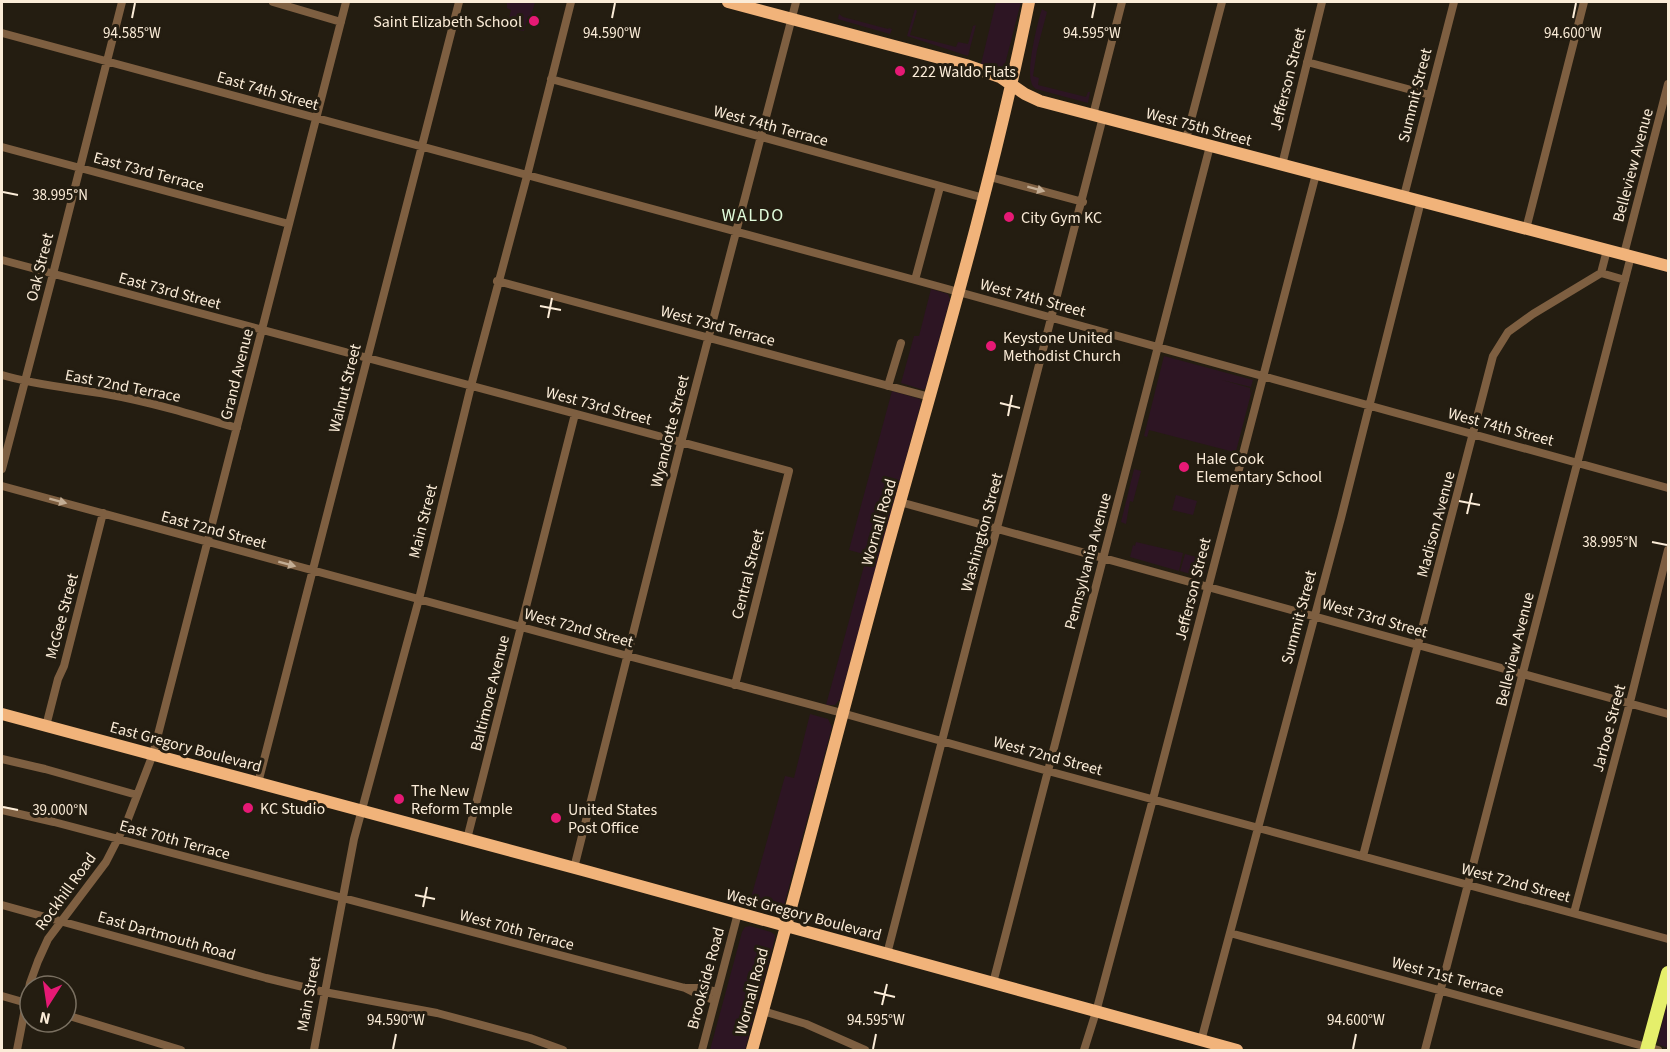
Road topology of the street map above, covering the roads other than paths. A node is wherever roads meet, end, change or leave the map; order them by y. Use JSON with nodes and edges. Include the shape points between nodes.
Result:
{"nodes":[{"id":1,"x":122,"y":2,"type":"edge"},
{"id":2,"x":273,"y":2,"type":"edge"},
{"id":3,"x":346,"y":2,"type":"edge"},
{"id":4,"x":459,"y":2,"type":"edge"},
{"id":5,"x":571,"y":2,"type":"edge"},
{"id":6,"x":729,"y":2,"type":"edge"},
{"id":7,"x":796,"y":2,"type":"edge"},
{"id":8,"x":1029,"y":2,"type":"edge"},
{"id":9,"x":1122,"y":2,"type":"edge"},
{"id":10,"x":1222,"y":2,"type":"edge"},
{"id":11,"x":1322,"y":2,"type":"edge"},
{"id":12,"x":1454,"y":2,"type":"edge"},
{"id":13,"x":1584,"y":2,"type":"edge"},
{"id":14,"x":792,"y":19,"type":"junction"},
{"id":15,"x":341,"y":22,"type":"junction"},
{"id":16,"x":2,"y":33,"type":"edge"},
{"id":17,"x":107,"y":61,"type":"junction"},
{"id":18,"x":1307,"y":63,"type":"junction"},
{"id":19,"x":550,"y":79,"type":"junction"},
{"id":20,"x":1668,"y":84,"type":"edge"},
{"id":21,"x":1012,"y":87,"type":"junction"},
{"id":22,"x":1430,"y":95,"type":"junction"},
{"id":23,"x":1098,"y":116,"type":"junction"},
{"id":24,"x":316,"y":119,"type":"junction"},
{"id":25,"x":762,"y":138,"type":"junction"},
{"id":26,"x":1185,"y":139,"type":"junction"},
{"id":27,"x":1210,"y":146,"type":"junction"},
{"id":28,"x":2,"y":147,"type":"edge"},
{"id":29,"x":422,"y":148,"type":"junction"},
{"id":30,"x":1282,"y":165,"type":"junction"},
{"id":31,"x":80,"y":168,"type":"junction"},
{"id":32,"x":1316,"y":174,"type":"junction"},
{"id":33,"x":527,"y":176,"type":"junction"},
{"id":34,"x":990,"y":177,"type":"junction"},
{"id":35,"x":940,"y":187,"type":"junction"},
{"id":36,"x":1404,"y":196,"type":"junction"},
{"id":37,"x":984,"y":198,"type":"junction"},
{"id":38,"x":1421,"y":201,"type":"junction"},
{"id":39,"x":1083,"y":202,"type":"junction"},
{"id":40,"x":289,"y":224,"type":"junction"},
{"id":41,"x":1526,"y":229,"type":"junction"},
{"id":42,"x":736,"y":232,"type":"junction"},
{"id":43,"x":1607,"y":250,"type":"junction"},
{"id":44,"x":1628,"y":255,"type":"junction"},
{"id":45,"x":2,"y":260,"type":"edge"},
{"id":46,"x":1668,"y":266,"type":"edge"},
{"id":47,"x":1601,"y":273,"type":"junction"},
{"id":48,"x":53,"y":274,"type":"junction"},
{"id":49,"x":915,"y":280,"type":"junction"},
{"id":50,"x":1625,"y":280,"type":"junction"},
{"id":51,"x":497,"y":281,"type":"junction"},
{"id":52,"x":959,"y":293,"type":"junction"},
{"id":53,"x":1053,"y":318,"type":"junction"},
{"id":54,"x":262,"y":331,"type":"junction"},
{"id":55,"x":708,"y":338,"type":"junction"},
{"id":56,"x":901,"y":342,"type":"dead end"},
{"id":57,"x":1158,"y":347,"type":"junction"},
{"id":58,"x":367,"y":358,"type":"junction"},
{"id":59,"x":2,"y":375,"type":"edge"},
{"id":60,"x":1263,"y":376,"type":"junction"},
{"id":61,"x":25,"y":380,"type":"junction"},
{"id":62,"x":471,"y":386,"type":"junction"},
{"id":63,"x":888,"y":386,"type":"junction"},
{"id":64,"x":930,"y":397,"type":"junction"},
{"id":65,"x":1368,"y":405,"type":"junction"},
{"id":66,"x":575,"y":414,"type":"junction"},
{"id":67,"x":237,"y":428,"type":"junction"},
{"id":68,"x":1473,"y":434,"type":"junction"},
{"id":69,"x":681,"y":442,"type":"junction"},
{"id":70,"x":1577,"y":463,"type":"junction"},
{"id":71,"x":2,"y":469,"type":"edge"},
{"id":72,"x":789,"y":471,"type":"joint"},
{"id":73,"x":2,"y":486,"type":"edge"},
{"id":74,"x":1668,"y":488,"type":"edge"},
{"id":75,"x":900,"y":502,"type":"junction"},
{"id":76,"x":103,"y":513,"type":"junction"},
{"id":77,"x":997,"y":529,"type":"junction"},
{"id":78,"x":208,"y":543,"type":"junction"},
{"id":79,"x":1668,"y":550,"type":"edge"},
{"id":80,"x":1103,"y":559,"type":"junction"},
{"id":81,"x":313,"y":571,"type":"junction"},
{"id":82,"x":1208,"y":586,"type":"junction"},
{"id":83,"x":419,"y":599,"type":"junction"},
{"id":84,"x":1314,"y":616,"type":"junction"},
{"id":85,"x":521,"y":627,"type":"junction"},
{"id":86,"x":1418,"y":645,"type":"junction"},
{"id":87,"x":628,"y":656,"type":"junction"},
{"id":88,"x":1522,"y":674,"type":"junction"},
{"id":89,"x":735,"y":684,"type":"junction"},
{"id":90,"x":1630,"y":704,"type":"junction"},
{"id":91,"x":842,"y":713,"type":"junction"},
{"id":92,"x":2,"y":714,"type":"edge"},
{"id":93,"x":1668,"y":714,"type":"edge"},
{"id":94,"x":46,"y":726,"type":"junction"},
{"id":95,"x":942,"y":741,"type":"junction"},
{"id":96,"x":153,"y":754,"type":"junction"},
{"id":97,"x":2,"y":759,"type":"edge"},
{"id":98,"x":1048,"y":771,"type":"junction"},
{"id":99,"x":258,"y":783,"type":"junction"},
{"id":100,"x":137,"y":795,"type":"junction"},
{"id":101,"x":1153,"y":799,"type":"junction"},
{"id":102,"x":2,"y":810,"type":"edge"},
{"id":103,"x":362,"y":811,"type":"junction"},
{"id":104,"x":1259,"y":828,"type":"junction"},
{"id":105,"x":467,"y":839,"type":"junction"},
{"id":106,"x":117,"y":840,"type":"junction"},
{"id":107,"x":1363,"y":856,"type":"junction"},
{"id":108,"x":573,"y":868,"type":"junction"},
{"id":109,"x":1469,"y":885,"type":"junction"},
{"id":110,"x":341,"y":898,"type":"junction"},
{"id":111,"x":2,"y":905,"type":"edge"},
{"id":112,"x":738,"y":913,"type":"junction"},
{"id":113,"x":1574,"y":913,"type":"junction"},
{"id":114,"x":63,"y":921,"type":"junction"},
{"id":115,"x":785,"y":926,"type":"junction"},
{"id":116,"x":1230,"y":933,"type":"junction"},
{"id":117,"x":1668,"y":939,"type":"edge"},
{"id":118,"x":887,"y":954,"type":"junction"},
{"id":119,"x":1668,"y":973,"type":"edge"},
{"id":120,"x":33,"y":974,"type":"edge"},
{"id":121,"x":993,"y":983,"type":"junction"},
{"id":122,"x":1441,"y":990,"type":"junction"},
{"id":123,"x":324,"y":992,"type":"junction"},
{"id":124,"x":2,"y":996,"type":"edge"},
{"id":125,"x":716,"y":996,"type":"junction"},
{"id":126,"x":18,"y":1001,"type":"edge"},
{"id":127,"x":763,"y":1011,"type":"junction"},
{"id":128,"x":1096,"y":1012,"type":"junction"},
{"id":129,"x":78,"y":1019,"type":"edge"},
{"id":130,"x":21,"y":1034,"type":"edge"},
{"id":131,"x":1201,"y":1041,"type":"junction"},
{"id":132,"x":17,"y":1050,"type":"edge"},
{"id":133,"x":181,"y":1050,"type":"edge"},
{"id":134,"x":314,"y":1050,"type":"edge"},
{"id":135,"x":563,"y":1050,"type":"edge"},
{"id":136,"x":702,"y":1050,"type":"edge"},
{"id":137,"x":752,"y":1050,"type":"edge"},
{"id":138,"x":865,"y":1050,"type":"edge"},
{"id":139,"x":1084,"y":1050,"type":"edge"},
{"id":140,"x":1237,"y":1050,"type":"edge"},
{"id":141,"x":1425,"y":1050,"type":"edge"},
{"id":142,"x":1651,"y":1050,"type":"edge"}],
"edges":[{"from":1,"to":17,"type":"street","name":"Oak Street"},
{"from":2,"to":15,"type":"street"},
{"from":3,"to":15,"type":"street","name":"Grand Avenue"},
{"from":4,"to":29,"type":"street","name":"Walnut Street"},
{"from":5,"to":19,"type":"street","name":"Main Street"},
{"from":6,"to":14,"type":"main road","name":"West 75th Street"},
{"from":7,"to":14,"type":"street","name":"Wyandotte Street"},
{"from":8,"to":21,"type":"main road","name":"Wornall Road"},
{"from":9,"to":23,"type":"street","name":"Washington Street"},
{"from":10,"to":26,"type":"street"},
{"from":11,"to":18,"type":"street","name":"Jefferson Street"},
{"from":12,"to":22,"type":"street","name":"Summit Street"},
{"from":13,"to":41,"type":"street"},
{"from":14,"to":21,"type":"main road","name":"West 75th Street","via":[[966,65],[1000,77]]},
{"from":14,"to":25,"type":"street","name":"Wyandotte Street"},
{"from":15,"to":24,"type":"street","name":"Grand Avenue"},
{"from":16,"to":17,"type":"street","name":"East 74th Street"},
{"from":17,"to":24,"type":"street","name":"East 74th Street"},
{"from":17,"to":31,"type":"street","name":"Oak Street"},
{"from":18,"to":22,"type":"street"},
{"from":18,"to":30,"type":"street","name":"Jefferson Street"},
{"from":19,"to":25,"type":"street","name":"West 74th Terrace"},
{"from":19,"to":33,"type":"street","name":"Main Street"},
{"from":20,"to":44,"type":"street","name":"Belleview Avenue"},
{"from":21,"to":23,"type":"main road","name":"West 75th Street","via":[[1040,102]]},
{"from":21,"to":34,"type":"main road","name":"Wornall Road"},
{"from":22,"to":36,"type":"street","name":"Summit Street"},
{"from":23,"to":26,"type":"main road","name":"West 75th Street"},
{"from":23,"to":39,"type":"street","name":"Washington Street"},
{"from":24,"to":29,"type":"street","name":"East 74th Street"},
{"from":24,"to":40,"type":"street","name":"Grand Avenue"},
{"from":25,"to":35,"type":"street","name":"West 74th Terrace"},
{"from":25,"to":42,"type":"street","name":"Wyandotte Street"},
{"from":26,"to":27,"type":"main road","name":"West 75th Street"},
{"from":27,"to":30,"type":"main road","name":"West 75th Street"},
{"from":27,"to":57,"type":"street","name":"Pennsylvania Avenue"},
{"from":28,"to":31,"type":"street","name":"East 73rd Terrace"},
{"from":29,"to":33,"type":"street","name":"East 74th Street"},
{"from":29,"to":58,"type":"street","name":"Walnut Street"},
{"from":30,"to":32,"type":"main road","name":"West 75th Street"},
{"from":31,"to":40,"type":"street","name":"East 73rd Terrace"},
{"from":31,"to":48,"type":"street","name":"Oak Street"},
{"from":32,"to":36,"type":"main road","name":"West 75th Street"},
{"from":32,"to":60,"type":"street","name":"Jefferson Street"},
{"from":33,"to":42,"type":"street","name":"West 74th Street"},
{"from":33,"to":51,"type":"street","name":"Main Street"},
{"from":34,"to":37,"type":"main road","name":"Wornall Road"},
{"from":34,"to":39,"type":"street","one_way":true},
{"from":35,"to":37,"type":"street","name":"West 74th Terrace"},
{"from":35,"to":49,"type":"street"},
{"from":36,"to":38,"type":"main road","name":"West 75th Street"},
{"from":37,"to":52,"type":"main road","name":"Wornall Road"},
{"from":38,"to":41,"type":"main road","name":"West 75th Street"},
{"from":38,"to":65,"type":"street","name":"Summit Street"},
{"from":39,"to":53,"type":"street","name":"Washington Street"},
{"from":40,"to":54,"type":"street","name":"Grand Avenue"},
{"from":41,"to":43,"type":"main road","name":"West 75th Street"},
{"from":42,"to":49,"type":"street","name":"West 74th Street"},
{"from":42,"to":55,"type":"street","name":"Wyandotte Street"},
{"from":43,"to":44,"type":"main road","name":"West 75th Street"},
{"from":43,"to":47,"type":"street"},
{"from":44,"to":46,"type":"main road","name":"West 75th Street"},
{"from":44,"to":50,"type":"street","name":"Belleview Avenue"},
{"from":45,"to":48,"type":"street","name":"East 73rd Street"},
{"from":47,"to":50,"type":"street"},
{"from":47,"to":68,"type":"street","name":"Madison Avenue","via":[[1508,332],[1493,356]]},
{"from":48,"to":54,"type":"street","name":"East 73rd Street"},
{"from":48,"to":61,"type":"street","name":"Oak Street"},
{"from":49,"to":52,"type":"street","name":"West 74th Street"},
{"from":50,"to":70,"type":"street","name":"Belleview Avenue"},
{"from":51,"to":55,"type":"street","name":"West 73rd Terrace"},
{"from":51,"to":62,"type":"street","name":"Main Street"},
{"from":52,"to":53,"type":"street","name":"West 74th Street"},
{"from":52,"to":64,"type":"main road","name":"Wornall Road"},
{"from":53,"to":57,"type":"street","name":"West 74th Street"},
{"from":53,"to":77,"type":"street","name":"Washington Street"},
{"from":54,"to":58,"type":"street","name":"East 73rd Street"},
{"from":54,"to":67,"type":"street","name":"Grand Avenue"},
{"from":55,"to":63,"type":"street","name":"West 73rd Terrace"},
{"from":55,"to":69,"type":"street","name":"Wyandotte Street"},
{"from":56,"to":63,"type":"street"},
{"from":57,"to":60,"type":"street","name":"West 74th Street"},
{"from":57,"to":80,"type":"street","name":"Pennsylvania Avenue"},
{"from":58,"to":62,"type":"street","name":"East 73rd Street"},
{"from":58,"to":81,"type":"street","name":"Walnut Street"},
{"from":59,"to":61,"type":"street","name":"East 72nd Terrace"},
{"from":60,"to":65,"type":"street","name":"West 74th Street"},
{"from":60,"to":82,"type":"street","name":"Jefferson Street"},
{"from":61,"to":67,"type":"street","name":"East 72nd Terrace","via":[[136,400]]},
{"from":61,"to":71,"type":"street","name":"Oak Street"},
{"from":62,"to":66,"type":"street","name":"West 73rd Street"},
{"from":62,"to":83,"type":"street","name":"Main Street"},
{"from":63,"to":64,"type":"street","name":"West 73rd Terrace"},
{"from":64,"to":75,"type":"main road","name":"Wornall Road"},
{"from":65,"to":68,"type":"street","name":"West 74th Street"},
{"from":65,"to":84,"type":"street","name":"Summit Street"},
{"from":66,"to":69,"type":"street","name":"West 73rd Street"},
{"from":66,"to":85,"type":"street","name":"Baltimore Avenue"},
{"from":67,"to":78,"type":"street","name":"Grand Avenue"},
{"from":68,"to":70,"type":"street","name":"West 74th Street"},
{"from":68,"to":86,"type":"street","name":"Madison Avenue"},
{"from":69,"to":72,"type":"street","name":"West 73rd Street"},
{"from":69,"to":87,"type":"street","name":"Wyandotte Street"},
{"from":70,"to":74,"type":"street","name":"West 74th Street"},
{"from":70,"to":88,"type":"street","name":"Belleview Avenue"},
{"from":72,"to":89,"type":"street","name":"Central Street"},
{"from":73,"to":76,"type":"street","name":"East 72nd Street","one_way":true},
{"from":75,"to":77,"type":"street","name":"West 73rd Street"},
{"from":75,"to":91,"type":"main road","name":"Wornall Road"},
{"from":76,"to":78,"type":"street","name":"East 72nd Street"},
{"from":76,"to":94,"type":"street","name":"McGee Street"},
{"from":77,"to":80,"type":"street","name":"West 73rd Street"},
{"from":77,"to":95,"type":"street","name":"Washington Street"},
{"from":78,"to":81,"type":"street","name":"East 72nd Street","one_way":true},
{"from":78,"to":96,"type":"street","name":"Grand Avenue"},
{"from":79,"to":90,"type":"street","name":"Jarboe Street"},
{"from":80,"to":82,"type":"street","name":"West 73rd Street"},
{"from":80,"to":98,"type":"street","name":"Pennsylvania Avenue"},
{"from":81,"to":83,"type":"street","name":"East 72nd Street"},
{"from":81,"to":99,"type":"street","name":"Walnut Street"},
{"from":82,"to":84,"type":"street","name":"West 73rd Street"},
{"from":82,"to":101,"type":"street","name":"Jefferson Street"},
{"from":83,"to":85,"type":"street","name":"West 72nd Street"},
{"from":83,"to":103,"type":"street","name":"Main Street"},
{"from":84,"to":86,"type":"street","name":"West 73rd Street"},
{"from":84,"to":104,"type":"street","name":"Summit Street"},
{"from":85,"to":87,"type":"street","name":"West 72nd Street"},
{"from":85,"to":105,"type":"street","name":"Baltimore Avenue"},
{"from":86,"to":88,"type":"street","name":"West 73rd Street"},
{"from":86,"to":107,"type":"street","name":"Madison Avenue"},
{"from":87,"to":89,"type":"street","name":"West 72nd Street"},
{"from":87,"to":108,"type":"street","name":"Wyandotte Street"},
{"from":88,"to":90,"type":"street","name":"West 73rd Street"},
{"from":88,"to":109,"type":"street","name":"Belleview Avenue"},
{"from":89,"to":91,"type":"street","name":"West 72nd Street"},
{"from":90,"to":93,"type":"street","name":"West 73rd Street"},
{"from":90,"to":113,"type":"street","name":"Jarboe Street"},
{"from":91,"to":95,"type":"street","name":"West 72nd Street"},
{"from":91,"to":115,"type":"main road","name":"Wornall Road"},
{"from":92,"to":94,"type":"main road","name":"East Gregory Boulevard"},
{"from":94,"to":96,"type":"main road","name":"East Gregory Boulevard"},
{"from":95,"to":98,"type":"street","name":"West 72nd Street"},
{"from":95,"to":118,"type":"street","name":"Washington Street"},
{"from":96,"to":99,"type":"main road","name":"East Gregory Boulevard"},
{"from":96,"to":100,"type":"street","name":"Rockhill Road"},
{"from":97,"to":100,"type":"street"},
{"from":98,"to":101,"type":"street","name":"West 72nd Street"},
{"from":98,"to":121,"type":"street","name":"Pennsylvania Avenue"},
{"from":99,"to":103,"type":"main road","name":"East Gregory Boulevard"},
{"from":100,"to":106,"type":"street","name":"Rockhill Road"},
{"from":101,"to":104,"type":"street","name":"West 72nd Street"},
{"from":101,"to":128,"type":"street","name":"Jefferson Street"},
{"from":102,"to":106,"type":"street","name":"East 70th Terrace"},
{"from":103,"to":105,"type":"main road","name":"West Gregory Boulevard"},
{"from":103,"to":110,"type":"street","name":"Main Street"},
{"from":104,"to":107,"type":"street","name":"West 72nd Street"},
{"from":104,"to":116,"type":"street","name":"Summit Street"},
{"from":105,"to":108,"type":"main road","name":"West Gregory Boulevard"},
{"from":106,"to":110,"type":"street","name":"East 70th Terrace"},
{"from":106,"to":114,"type":"street","name":"Rockhill Road","via":[[96,878]]},
{"from":107,"to":109,"type":"street","name":"West 72nd Street"},
{"from":108,"to":112,"type":"main road","name":"West Gregory Boulevard"},
{"from":109,"to":113,"type":"street","name":"West 72nd Street"},
{"from":109,"to":122,"type":"street","name":"Belleview Avenue"},
{"from":110,"to":123,"type":"street","name":"Main Street"},
{"from":110,"to":125,"type":"street","name":"West 70th Terrace","via":[[685,988],[699,995]]},
{"from":111,"to":114,"type":"street","name":"East Dartmouth Road"},
{"from":112,"to":115,"type":"main road","name":"West Gregory Boulevard"},
{"from":112,"to":125,"type":"street","name":"Brookside Road"},
{"from":113,"to":117,"type":"street","name":"West 72nd Street"},
{"from":114,"to":120,"type":"street","name":"Rockhill Road","via":[[48,939]]},
{"from":114,"to":123,"type":"street","name":"East Dartmouth Road"},
{"from":115,"to":118,"type":"main road","name":"West Gregory Boulevard"},
{"from":115,"to":127,"type":"main road","name":"Wornall Road"},
{"from":116,"to":122,"type":"street","name":"West 71st Terrace"},
{"from":116,"to":131,"type":"street","name":"Summit Street"},
{"from":118,"to":121,"type":"main road","name":"West Gregory Boulevard"},
{"from":119,"to":142,"type":"main road"},
{"from":121,"to":128,"type":"main road","name":"West Gregory Boulevard"},
{"from":122,"to":141,"type":"street","name":"Belleview Avenue"},
{"from":122,"to":142,"type":"street","name":"West 71st Terrace"},
{"from":123,"to":134,"type":"street","name":"Main Street"},
{"from":123,"to":135,"type":"street","name":"East Dartmouth Road","via":[[437,1013]]},
{"from":124,"to":126,"type":"street"},
{"from":125,"to":136,"type":"street","name":"Brookside Road"},
{"from":127,"to":137,"type":"main road","name":"Wornall Road"},
{"from":127,"to":138,"type":"street","via":[[806,1024]]},
{"from":128,"to":131,"type":"main road","name":"West Gregory Boulevard"},
{"from":128,"to":139,"type":"street","name":"Jefferson Street"},
{"from":129,"to":133,"type":"street"},
{"from":130,"to":132,"type":"street","name":"Rockhill Road"},
{"from":131,"to":140,"type":"main road","name":"West Gregory Boulevard"}]}
